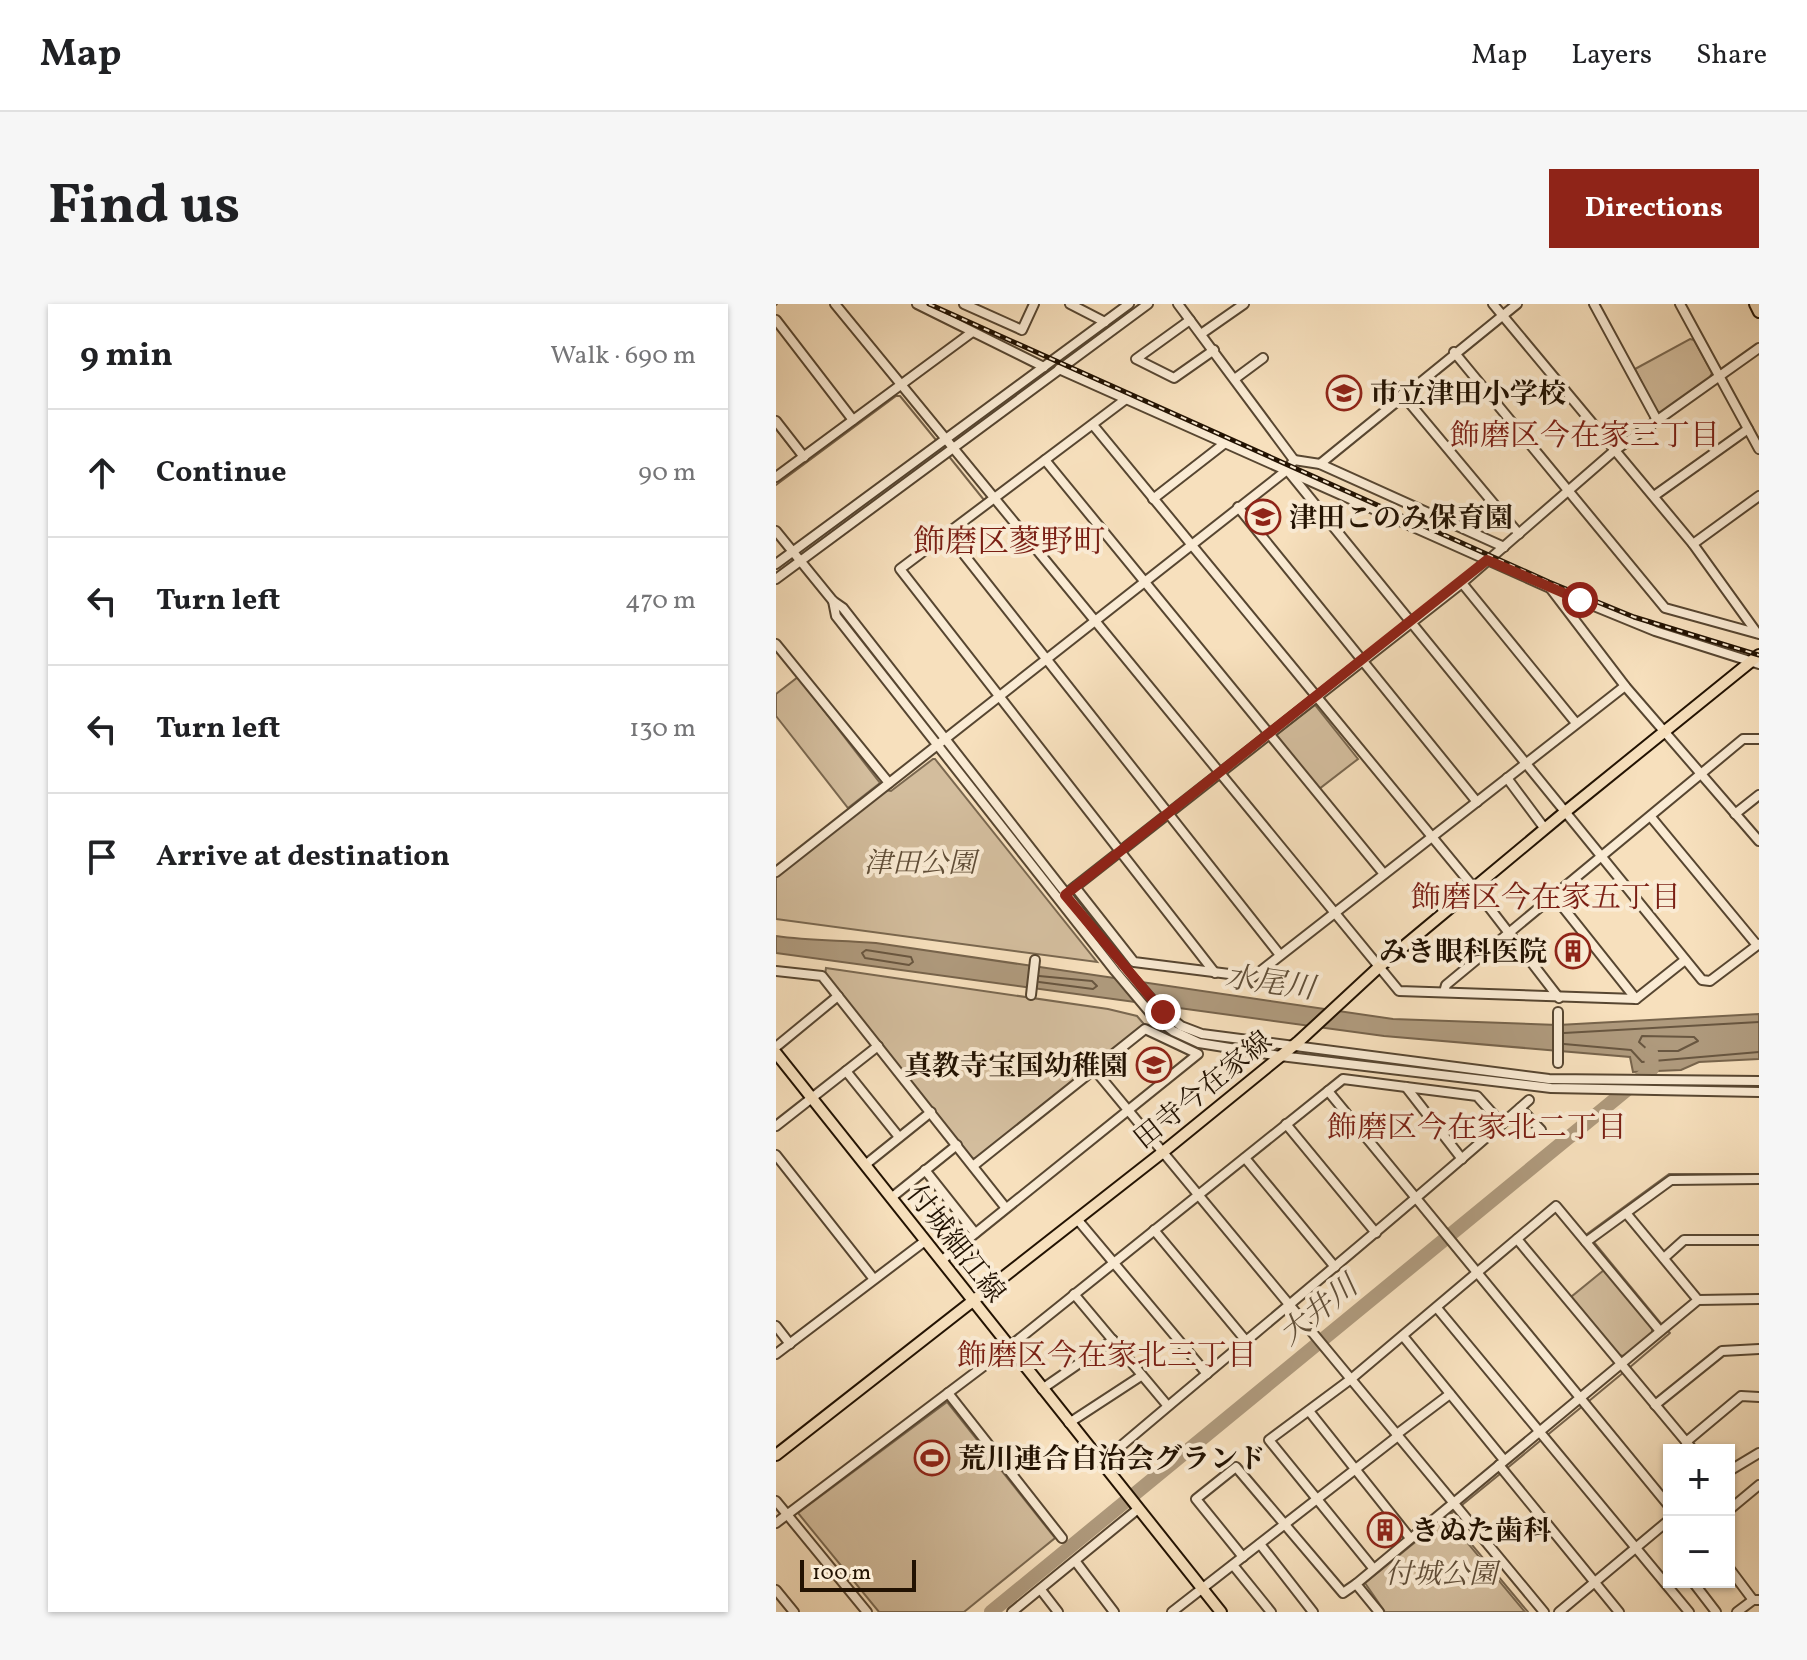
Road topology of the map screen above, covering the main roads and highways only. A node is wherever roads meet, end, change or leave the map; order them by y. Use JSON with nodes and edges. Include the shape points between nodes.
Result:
{"nodes":[{"id":1,"x":1755,"y":304,"type":"edge"},
{"id":2,"x":1759,"y":312,"type":"edge"},
{"id":3,"x":1756,"y":660,"type":"edge"},
{"id":4,"x":776,"y":1050,"type":"edge"},
{"id":5,"x":974,"y":1302,"type":"junction"},
{"id":6,"x":776,"y":1455,"type":"edge"},
{"id":7,"x":1221,"y":1612,"type":"edge"}],
"edges":[{"from":1,"to":2,"type":"main road"},
{"from":3,"to":5,"type":"main road","name":"田寺今在家線","via":[[1663,730],[1290,1048]]},
{"from":4,"to":5,"type":"main road","name":"付城細江線"},
{"from":5,"to":6,"type":"main road","name":"田寺今在家線"},
{"from":5,"to":7,"type":"main road","name":"付城細江線"}]}
